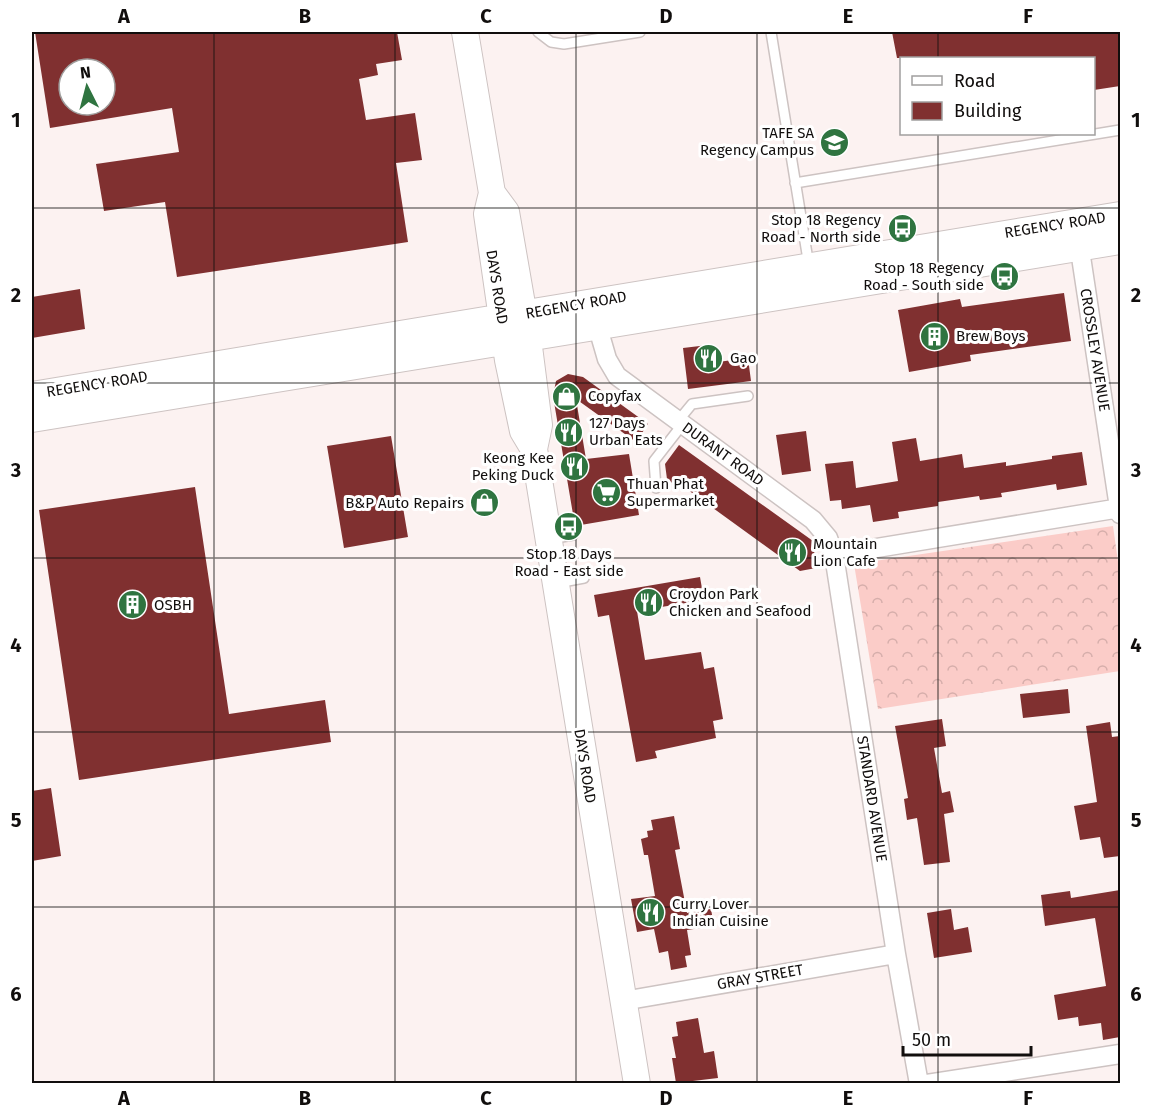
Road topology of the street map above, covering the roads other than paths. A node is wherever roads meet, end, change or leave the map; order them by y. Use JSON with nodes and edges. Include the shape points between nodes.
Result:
{"nodes":[{"id":1,"x":465,"y":32,"type":"edge"},
{"id":2,"x":538,"y":32,"type":"edge"},
{"id":3,"x":640,"y":32,"type":"edge"},
{"id":4,"x":771,"y":32,"type":"edge"},
{"id":5,"x":1120,"y":130,"type":"edge"},
{"id":6,"x":1095,"y":134,"type":"edge"},
{"id":7,"x":1089,"y":135,"type":"edge"},
{"id":8,"x":795,"y":183,"type":"junction"},
{"id":9,"x":1120,"y":215,"type":"edge"},
{"id":10,"x":1076,"y":222,"type":"junction"},
{"id":11,"x":1120,"y":241,"type":"edge"},
{"id":12,"x":1079,"y":248,"type":"junction"},
{"id":13,"x":811,"y":279,"type":"junction"},
{"id":14,"x":512,"y":315,"type":"junction"},
{"id":15,"x":592,"y":329,"type":"junction"},
{"id":16,"x":517,"y":341,"type":"junction"},
{"id":17,"x":534,"y":391,"type":"junction"},
{"id":18,"x":32,"y":395,"type":"edge"},
{"id":19,"x":748,"y":396,"type":"dead end"},
{"id":20,"x":32,"y":419,"type":"edge"},
{"id":21,"x":680,"y":423,"type":"junction"},
{"id":22,"x":534,"y":449,"type":"junction"},
{"id":23,"x":656,"y":488,"type":"dead end"},
{"id":24,"x":1120,"y":510,"type":"edge"},
{"id":25,"x":813,"y":520,"type":"joint"},
{"id":26,"x":573,"y":535,"type":"dead end"},
{"id":27,"x":548,"y":540,"type":"junction"},
{"id":28,"x":834,"y":555,"type":"junction"},
{"id":29,"x":584,"y":578,"type":"dead end"},
{"id":30,"x":555,"y":583,"type":"junction"},
{"id":31,"x":896,"y":954,"type":"junction"},
{"id":32,"x":623,"y":1001,"type":"junction"},
{"id":33,"x":1120,"y":1054,"type":"edge"},
{"id":34,"x":637,"y":1083,"type":"edge"},
{"id":35,"x":919,"y":1083,"type":"edge"},
{"id":36,"x":927,"y":1083,"type":"edge"}],
"edges":[{"from":1,"to":14,"type":"main road","name":"DAYS ROAD","via":[[492,193],[487,214]]},
{"from":2,"to":3,"type":"lane","via":[[551,42],[564,44]]},
{"from":4,"to":8,"type":"lane"},
{"from":5,"to":6,"type":"lane"},
{"from":7,"to":8,"type":"lane"},
{"from":8,"to":13,"type":"lane"},
{"from":9,"to":10,"type":"main road","name":"REGENCY ROAD"},
{"from":10,"to":12,"type":"street","name":"CROSSLEY AVENUE"},
{"from":10,"to":13,"type":"main road","name":"REGENCY ROAD"},
{"from":11,"to":12,"type":"main road","name":"REGENCY ROAD"},
{"from":12,"to":13,"type":"main road","name":"REGENCY ROAD"},
{"from":12,"to":24,"type":"street","name":"CROSSLEY AVENUE"},
{"from":13,"to":14,"type":"main road","name":"REGENCY ROAD"},
{"from":13,"to":15,"type":"main road","name":"REGENCY ROAD"},
{"from":14,"to":16,"type":"main road","name":"DAYS ROAD"},
{"from":14,"to":18,"type":"main road","name":"REGENCY ROAD"},
{"from":15,"to":16,"type":"main road","name":"REGENCY ROAD"},
{"from":15,"to":17,"type":"main road","via":[[555,348],[537,374]]},
{"from":15,"to":21,"type":"street","name":"DURANT ROAD","via":[[617,376]]},
{"from":16,"to":17,"type":"main road","name":"DAYS ROAD"},
{"from":16,"to":20,"type":"main road","name":"REGENCY ROAD"},
{"from":16,"to":22,"type":"main road","name":"DAYS ROAD","via":[[523,431]]},
{"from":17,"to":22,"type":"main road","name":"DAYS ROAD","via":[[539,425]]},
{"from":19,"to":21,"type":"lane","via":[[692,404]]},
{"from":21,"to":23,"type":"lane","via":[[654,461]]},
{"from":21,"to":25,"type":"street","name":"DURANT ROAD"},
{"from":22,"to":27,"type":"main road","name":"DAYS ROAD"},
{"from":24,"to":28,"type":"street"},
{"from":25,"to":28,"type":"street","name":"STANDARD AVENUE","via":[[828,538]]},
{"from":26,"to":27,"type":"lane"},
{"from":27,"to":30,"type":"main road","name":"DAYS ROAD"},
{"from":28,"to":31,"type":"street","name":"STANDARD AVENUE"},
{"from":29,"to":30,"type":"lane"},
{"from":30,"to":32,"type":"main road","name":"DAYS ROAD"},
{"from":31,"to":32,"type":"street","name":"GRAY STREET"},
{"from":31,"to":35,"type":"street","name":"STANDARD AVENUE"},
{"from":32,"to":34,"type":"main road","name":"DAYS ROAD"},
{"from":33,"to":36,"type":"street"}]}
